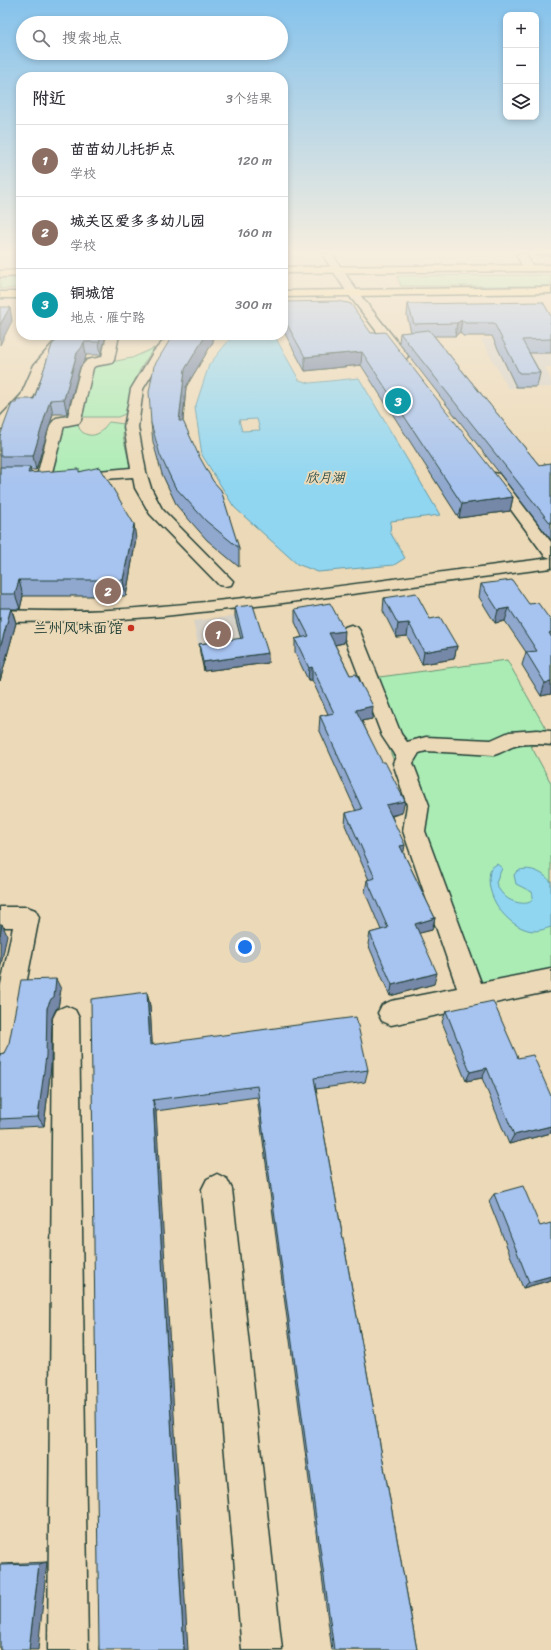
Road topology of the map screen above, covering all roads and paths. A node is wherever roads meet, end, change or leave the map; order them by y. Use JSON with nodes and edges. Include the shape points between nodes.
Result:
{"nodes":[{"id":1,"x":383,"y":331,"type":"edge"},
{"id":2,"x":64,"y":340,"type":"edge"},
{"id":3,"x":112,"y":340,"type":"edge"},
{"id":4,"x":171,"y":340,"type":"edge"},
{"id":5,"x":410,"y":366,"type":"edge"},
{"id":6,"x":0,"y":425,"type":"edge"},
{"id":7,"x":484,"y":464,"type":"edge"},
{"id":8,"x":138,"y":472,"type":"junction"},
{"id":9,"x":551,"y":553,"type":"edge"},
{"id":10,"x":551,"y":563,"type":"edge"},
{"id":11,"x":225,"y":580,"type":"dead end"},
{"id":12,"x":0,"y":616,"type":"edge"},
{"id":13,"x":351,"y":631,"type":"dead end"},
{"id":14,"x":551,"y":738,"type":"edge"},
{"id":15,"x":407,"y":756,"type":"junction"},
{"id":16,"x":0,"y":917,"type":"edge"},
{"id":17,"x":551,"y":980,"type":"edge"},
{"id":18,"x":473,"y":996,"type":"junction"},
{"id":19,"x":391,"y":1013,"type":"dead end"},
{"id":20,"x":66,"y":1018,"type":"dead end"},
{"id":21,"x":0,"y":1052,"type":"edge"},
{"id":22,"x":217,"y":1189,"type":"dead end"},
{"id":23,"x":68,"y":1650,"type":"edge"},
{"id":24,"x":262,"y":1650,"type":"edge"}],
"edges":[{"from":1,"to":5,"type":"street"},
{"from":2,"to":6,"type":"street","via":[[38,368],[27,396]]},
{"from":3,"to":8,"type":"street","via":[[108,360],[91,363],[87,368],[74,420],[61,421],[57,425],[50,477]]},
{"from":4,"to":8,"type":"street","via":[[158,354],[137,388],[131,427]]},
{"from":7,"to":9,"type":"street"},
{"from":8,"to":11,"type":"street","via":[[143,488],[156,511]]},
{"from":10,"to":12,"type":"street","via":[[297,597],[176,610],[108,615]]},
{"from":13,"to":15,"type":"street","via":[[392,736]]},
{"from":14,"to":15,"type":"street","via":[[509,739],[494,748],[426,744],[412,748]]},
{"from":15,"to":18,"type":"street","via":[[403,763],[418,804],[414,831]]},
{"from":16,"to":21,"type":"street","via":[[26,917]]},
{"from":17,"to":18,"type":"street"},
{"from":18,"to":19,"type":"street"},
{"from":20,"to":23,"type":"street"},
{"from":22,"to":24,"type":"street"}]}
